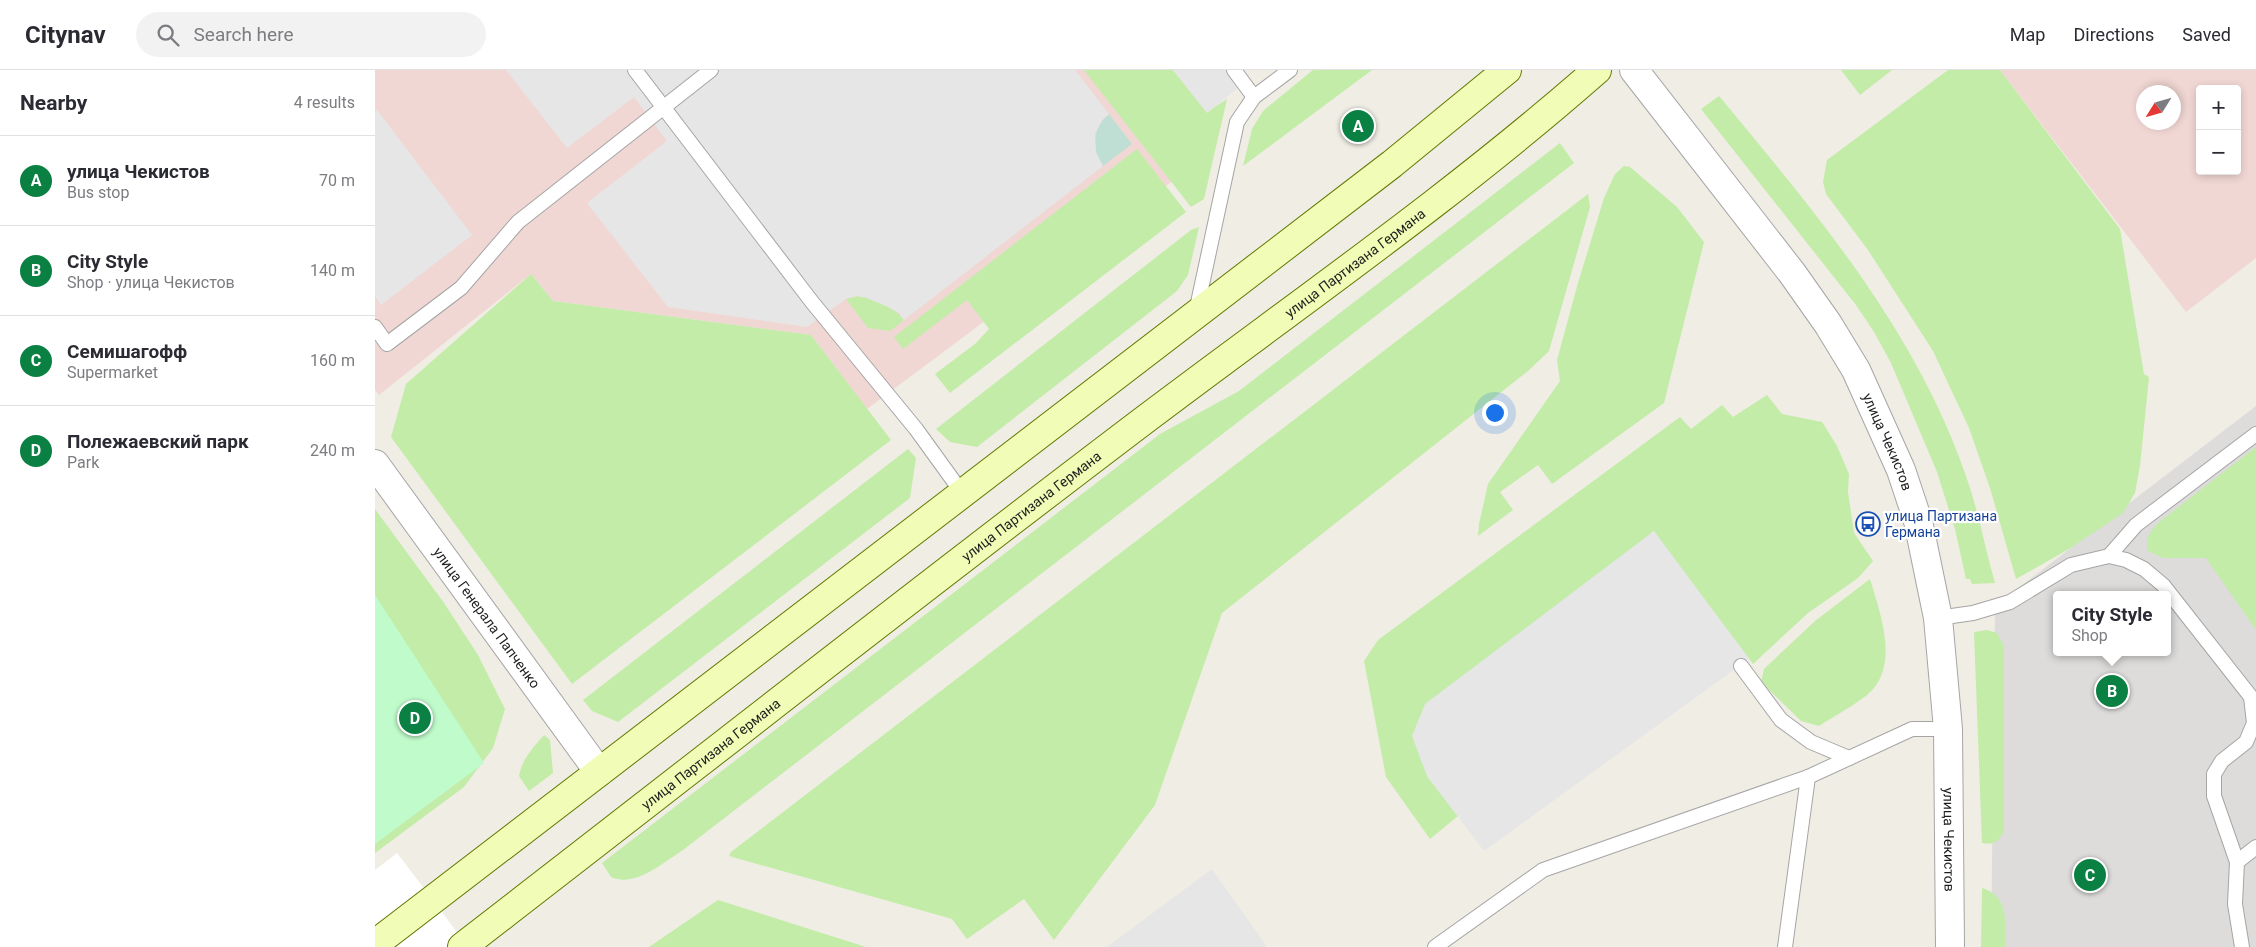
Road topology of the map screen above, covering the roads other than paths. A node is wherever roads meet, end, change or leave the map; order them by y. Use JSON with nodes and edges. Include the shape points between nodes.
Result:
{"nodes":[{"id":1,"x":635,"y":70,"type":"edge"},
{"id":2,"x":711,"y":70,"type":"edge"},
{"id":3,"x":1234,"y":70,"type":"edge"},
{"id":4,"x":1290,"y":70,"type":"edge"},
{"id":5,"x":1507,"y":70,"type":"edge"},
{"id":6,"x":1597,"y":70,"type":"edge"},
{"id":7,"x":1634,"y":70,"type":"edge"},
{"id":8,"x":1254,"y":97,"type":"junction"},
{"id":9,"x":664,"y":107,"type":"junction"},
{"id":10,"x":1195,"y":314,"type":"junction"},
{"id":11,"x":375,"y":328,"type":"edge"},
{"id":12,"x":2256,"y":434,"type":"edge"},
{"id":13,"x":375,"y":464,"type":"edge"},
{"id":14,"x":963,"y":494,"type":"junction"},
{"id":15,"x":2109,"y":556,"type":"junction"},
{"id":16,"x":2168,"y":591,"type":"edge"},
{"id":17,"x":2171,"y":595,"type":"edge"},
{"id":18,"x":1938,"y":618,"type":"junction"},
{"id":19,"x":1741,"y":666,"type":"dead end"},
{"id":20,"x":1948,"y":729,"type":"junction"},
{"id":21,"x":1849,"y":758,"type":"junction"},
{"id":22,"x":599,"y":772,"type":"junction"},
{"id":23,"x":1808,"y":777,"type":"junction"},
{"id":24,"x":2256,"y":847,"type":"edge"},
{"id":25,"x":2237,"y":862,"type":"junction"},
{"id":26,"x":375,"y":944,"type":"edge"},
{"id":27,"x":464,"y":945,"type":"edge"},
{"id":28,"x":1435,"y":947,"type":"edge"},
{"id":29,"x":1785,"y":947,"type":"edge"},
{"id":30,"x":1950,"y":947,"type":"edge"},
{"id":31,"x":2242,"y":947,"type":"edge"}],
"edges":[{"from":1,"to":9,"type":"lane"},
{"from":2,"to":9,"type":"lane"},
{"from":3,"to":8,"type":"lane"},
{"from":4,"to":8,"type":"lane"},
{"from":5,"to":10,"type":"main road","via":[[1392,164]]},
{"from":6,"to":27,"type":"main road","name":"улица Партизана Германа","via":[[1552,110],[1433,203],[1144,420]]},
{"from":7,"to":18,"type":"street","name":"улица Чекистов","via":[[1792,273],[1856,370],[1901,470],[1918,521]]},
{"from":8,"to":10,"type":"lane","via":[[1237,122]]},
{"from":9,"to":11,"type":"lane","via":[[518,222],[461,288],[387,344]]},
{"from":9,"to":14,"type":"lane","via":[[812,302],[916,429]]},
{"from":10,"to":14,"type":"main road"},
{"from":12,"to":15,"type":"lane","via":[[2136,526]]},
{"from":13,"to":22,"type":"street","name":"улица Генерала Папченко"},
{"from":14,"to":22,"type":"main road"},
{"from":15,"to":16,"type":"lane","via":[[2144,569]]},
{"from":15,"to":18,"type":"lane","via":[[2071,565],[2009,602],[1973,613]]},
{"from":17,"to":25,"type":"lane","via":[[2251,697],[2254,723],[2246,742],[2222,761],[2215,774],[2214,796]]},
{"from":18,"to":20,"type":"street","name":"улица Чекистов"},
{"from":19,"to":21,"type":"lane","via":[[1781,720],[1811,742]]},
{"from":20,"to":21,"type":"lane","via":[[1913,728]]},
{"from":20,"to":30,"type":"street","name":"улица Чекистов"},
{"from":21,"to":23,"type":"lane"},
{"from":22,"to":26,"type":"main road"},
{"from":23,"to":28,"type":"lane","via":[[1543,870]]},
{"from":23,"to":29,"type":"lane"},
{"from":24,"to":25,"type":"lane"},
{"from":25,"to":31,"type":"lane","via":[[2235,904]]}]}
